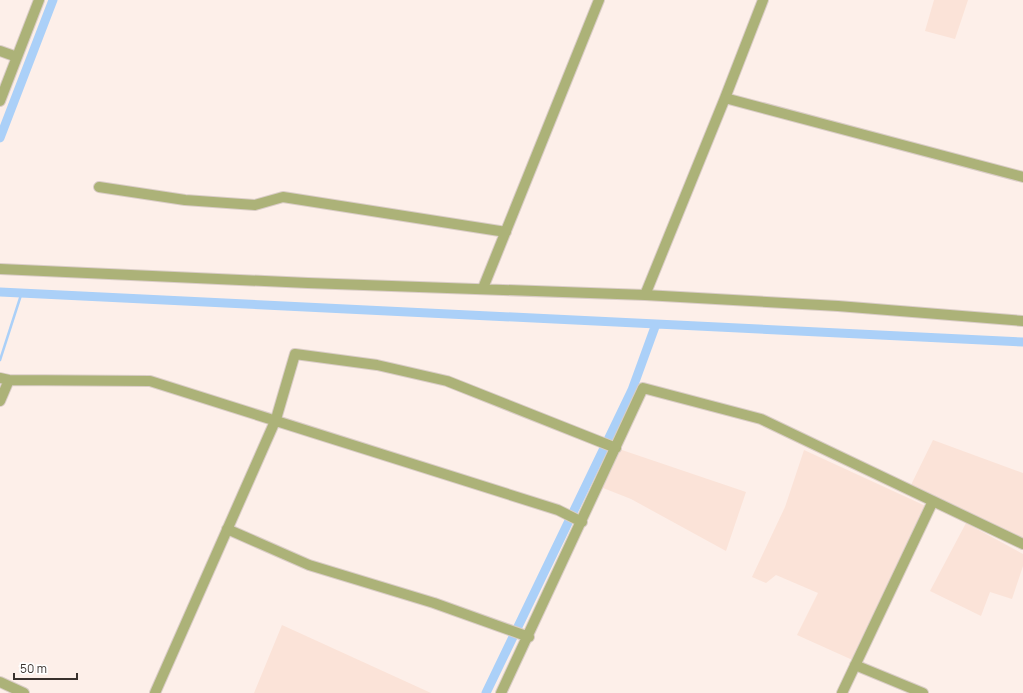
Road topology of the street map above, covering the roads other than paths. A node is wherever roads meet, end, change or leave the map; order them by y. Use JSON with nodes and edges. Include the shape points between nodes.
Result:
{"nodes":[{"id":1,"x":39,"y":0,"type":"edge"},
{"id":2,"x":599,"y":0,"type":"edge"},
{"id":3,"x":763,"y":0,"type":"edge"},
{"id":4,"x":0,"y":51,"type":"edge"},
{"id":5,"x":17,"y":57,"type":"junction"},
{"id":6,"x":726,"y":98,"type":"junction"},
{"id":7,"x":0,"y":101,"type":"edge"},
{"id":8,"x":1023,"y":177,"type":"edge"},
{"id":9,"x":99,"y":187,"type":"dead end"},
{"id":10,"x":506,"y":232,"type":"junction"},
{"id":11,"x":0,"y":269,"type":"edge"},
{"id":12,"x":483,"y":288,"type":"junction"},
{"id":13,"x":646,"y":295,"type":"junction"},
{"id":14,"x":1023,"y":321,"type":"edge"},
{"id":15,"x":5,"y":379,"type":"edge"},
{"id":16,"x":0,"y":401,"type":"edge"},
{"id":17,"x":275,"y":421,"type":"junction"},
{"id":18,"x":616,"y":448,"type":"junction"},
{"id":19,"x":933,"y":501,"type":"junction"},
{"id":20,"x":582,"y":522,"type":"junction"},
{"id":21,"x":227,"y":529,"type":"junction"},
{"id":22,"x":1023,"y":544,"type":"edge"},
{"id":23,"x":528,"y":636,"type":"junction"},
{"id":24,"x":855,"y":665,"type":"junction"},
{"id":25,"x":0,"y":682,"type":"edge"},
{"id":26,"x":24,"y":693,"type":"edge"},
{"id":27,"x":155,"y":693,"type":"edge"},
{"id":28,"x":501,"y":693,"type":"edge"},
{"id":29,"x":842,"y":693,"type":"edge"},
{"id":30,"x":923,"y":693,"type":"edge"}],
"edges":[{"from":1,"to":5,"type":"street"},
{"from":2,"to":10,"type":"street"},
{"from":3,"to":6,"type":"street"},
{"from":4,"to":5,"type":"street"},
{"from":5,"to":7,"type":"street"},
{"from":6,"to":8,"type":"street"},
{"from":6,"to":13,"type":"street"},
{"from":9,"to":10,"type":"street","via":[[185,200],[255,205],[283,197]]},
{"from":10,"to":12,"type":"street"},
{"from":11,"to":12,"type":"street"},
{"from":12,"to":13,"type":"street"},
{"from":13,"to":14,"type":"street","via":[[838,306]]},
{"from":15,"to":16,"type":"street"},
{"from":15,"to":17,"type":"street","via":[[150,380]]},
{"from":17,"to":18,"type":"street","via":[[295,354],[377,365],[447,381]]},
{"from":17,"to":20,"type":"street","via":[[558,510]]},
{"from":17,"to":21,"type":"street"},
{"from":18,"to":19,"type":"street","via":[[643,388],[761,419]]},
{"from":18,"to":20,"type":"street"},
{"from":19,"to":22,"type":"street"},
{"from":19,"to":24,"type":"street"},
{"from":20,"to":23,"type":"street"},
{"from":21,"to":23,"type":"street","via":[[309,565],[434,603]]},
{"from":21,"to":27,"type":"street"},
{"from":23,"to":28,"type":"street"},
{"from":24,"to":29,"type":"street"},
{"from":24,"to":30,"type":"street"},
{"from":25,"to":26,"type":"street"}]}
